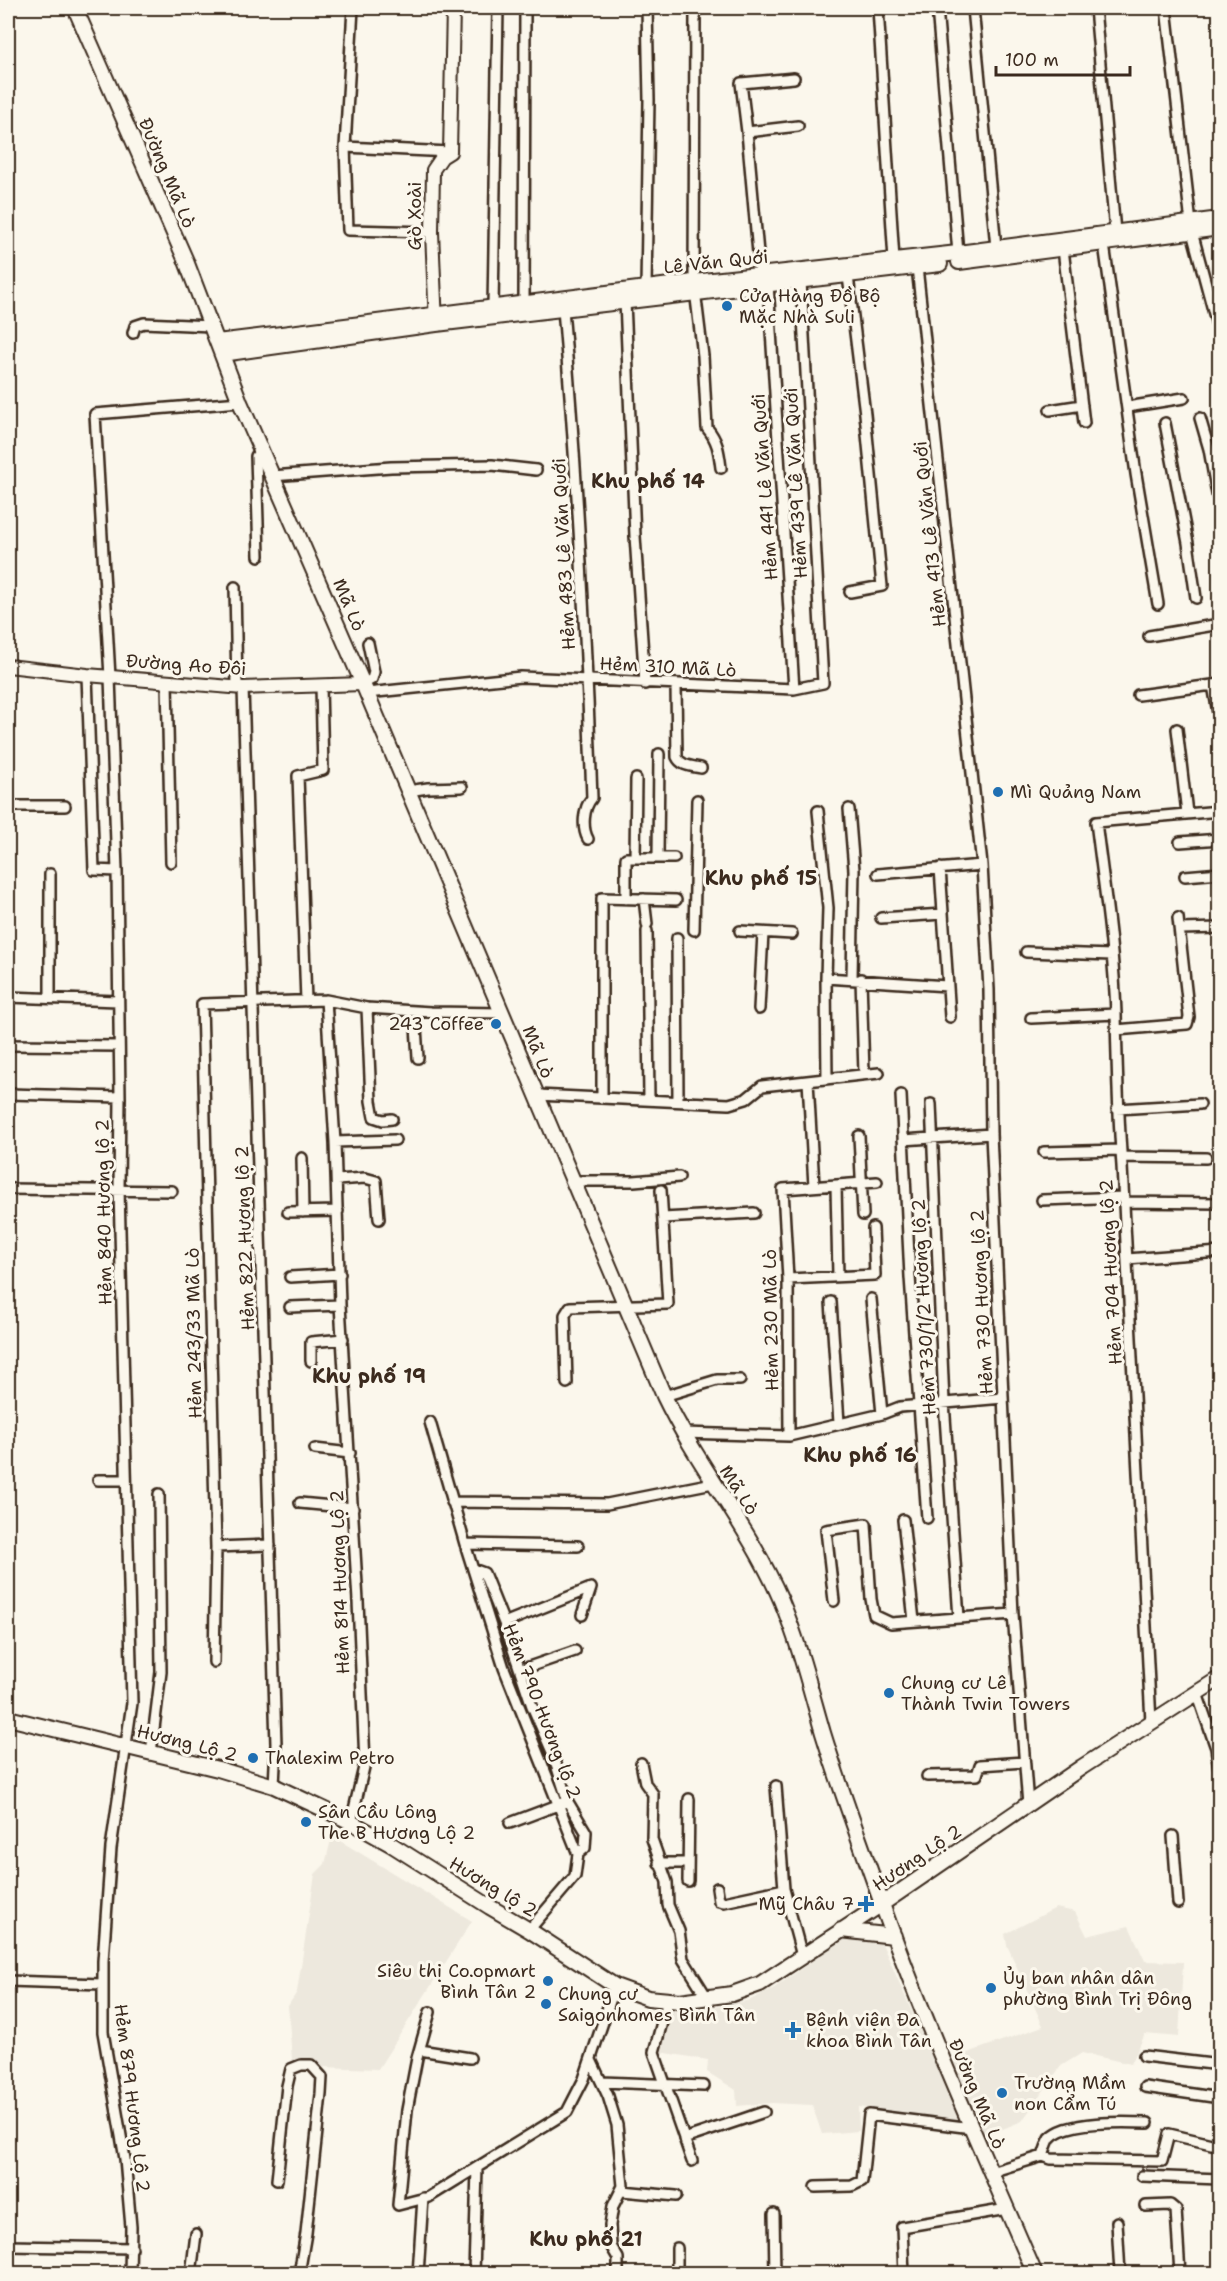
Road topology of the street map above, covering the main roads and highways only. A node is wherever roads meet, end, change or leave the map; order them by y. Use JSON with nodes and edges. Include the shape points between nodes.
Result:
{"nodes":[{"id":1,"x":75,"y":8,"type":"edge"},
{"id":2,"x":1220,"y":219,"type":"edge"},
{"id":3,"x":1191,"y":227,"type":"junction"},
{"id":4,"x":1220,"y":228,"type":"edge"},
{"id":5,"x":996,"y":252,"type":"junction"},
{"id":6,"x":826,"y":273,"type":"junction"},
{"id":7,"x":764,"y":279,"type":"junction"},
{"id":8,"x":695,"y":287,"type":"junction"},
{"id":9,"x":436,"y":319,"type":"junction"},
{"id":10,"x":220,"y":348,"type":"junction"},
{"id":11,"x":1220,"y":1678,"type":"edge"},
{"id":12,"x":8,"y":1718,"type":"edge"},
{"id":13,"x":831,"y":1757,"type":"joint"},
{"id":14,"x":351,"y":1822,"type":"joint"},
{"id":15,"x":882,"y":1904,"type":"junction"},
{"id":16,"x":841,"y":1930,"type":"junction"},
{"id":17,"x":894,"y":1936,"type":"junction"},
{"id":18,"x":615,"y":1986,"type":"joint"},
{"id":19,"x":1035,"y":2274,"type":"edge"}],
"edges":[{"from":1,"to":10,"type":"main road","name":"Đường Mã Lò"},
{"from":2,"to":3,"type":"main road","name":"Lê Văn Quới"},
{"from":3,"to":4,"type":"main road","name":"Lê Văn Quới"},
{"from":3,"to":5,"type":"main road","name":"Lê Văn Quới","via":[[1115,232]]},
{"from":3,"to":5,"type":"main road","name":"Lê Văn Quới","via":[[1104,244]]},
{"from":5,"to":6,"type":"main road","name":"Lê Văn Quới","via":[[894,260]]},
{"from":5,"to":6,"type":"main road","name":"Lê Văn Quới","via":[[848,276]]},
{"from":6,"to":7,"type":"main road","name":"Lê Văn Quới"},
{"from":6,"to":7,"type":"main road","name":"Lê Văn Quới","via":[[801,281]]},
{"from":7,"to":8,"type":"main road","name":"Lê Văn Quới"},
{"from":8,"to":9,"type":"main road","name":"Lê Văn Quới","via":[[563,309]]},
{"from":8,"to":9,"type":"main road","name":"Lê Văn Quới","via":[[646,288],[493,307]]},
{"from":9,"to":10,"type":"main road","name":"Lê Văn Quới"},
{"from":10,"to":13,"type":"main road","name":"Mã Lò","via":[[664,1396],[682,1433],[759,1554],[781,1600]]},
{"from":11,"to":15,"type":"main road","name":"Hương Lộ 2"},
{"from":12,"to":14,"type":"main road","name":"Hương Lộ 2","via":[[218,1769],[274,1786]]},
{"from":13,"to":15,"type":"main road","name":"Đường Mã Lò"},
{"from":14,"to":18,"type":"main road","name":"Hương lộ 2"},
{"from":15,"to":16,"type":"main road","name":"Hương Lộ 2"},
{"from":15,"to":17,"type":"main road","name":"Đường Mã Lò"},
{"from":16,"to":17,"type":"main road"},
{"from":16,"to":18,"type":"main road","name":"Hương Lộ 2","via":[[760,1984],[732,1994],[668,2000],[648,1998]]},
{"from":17,"to":19,"type":"main road","name":"Đường Mã Lò"}]}
